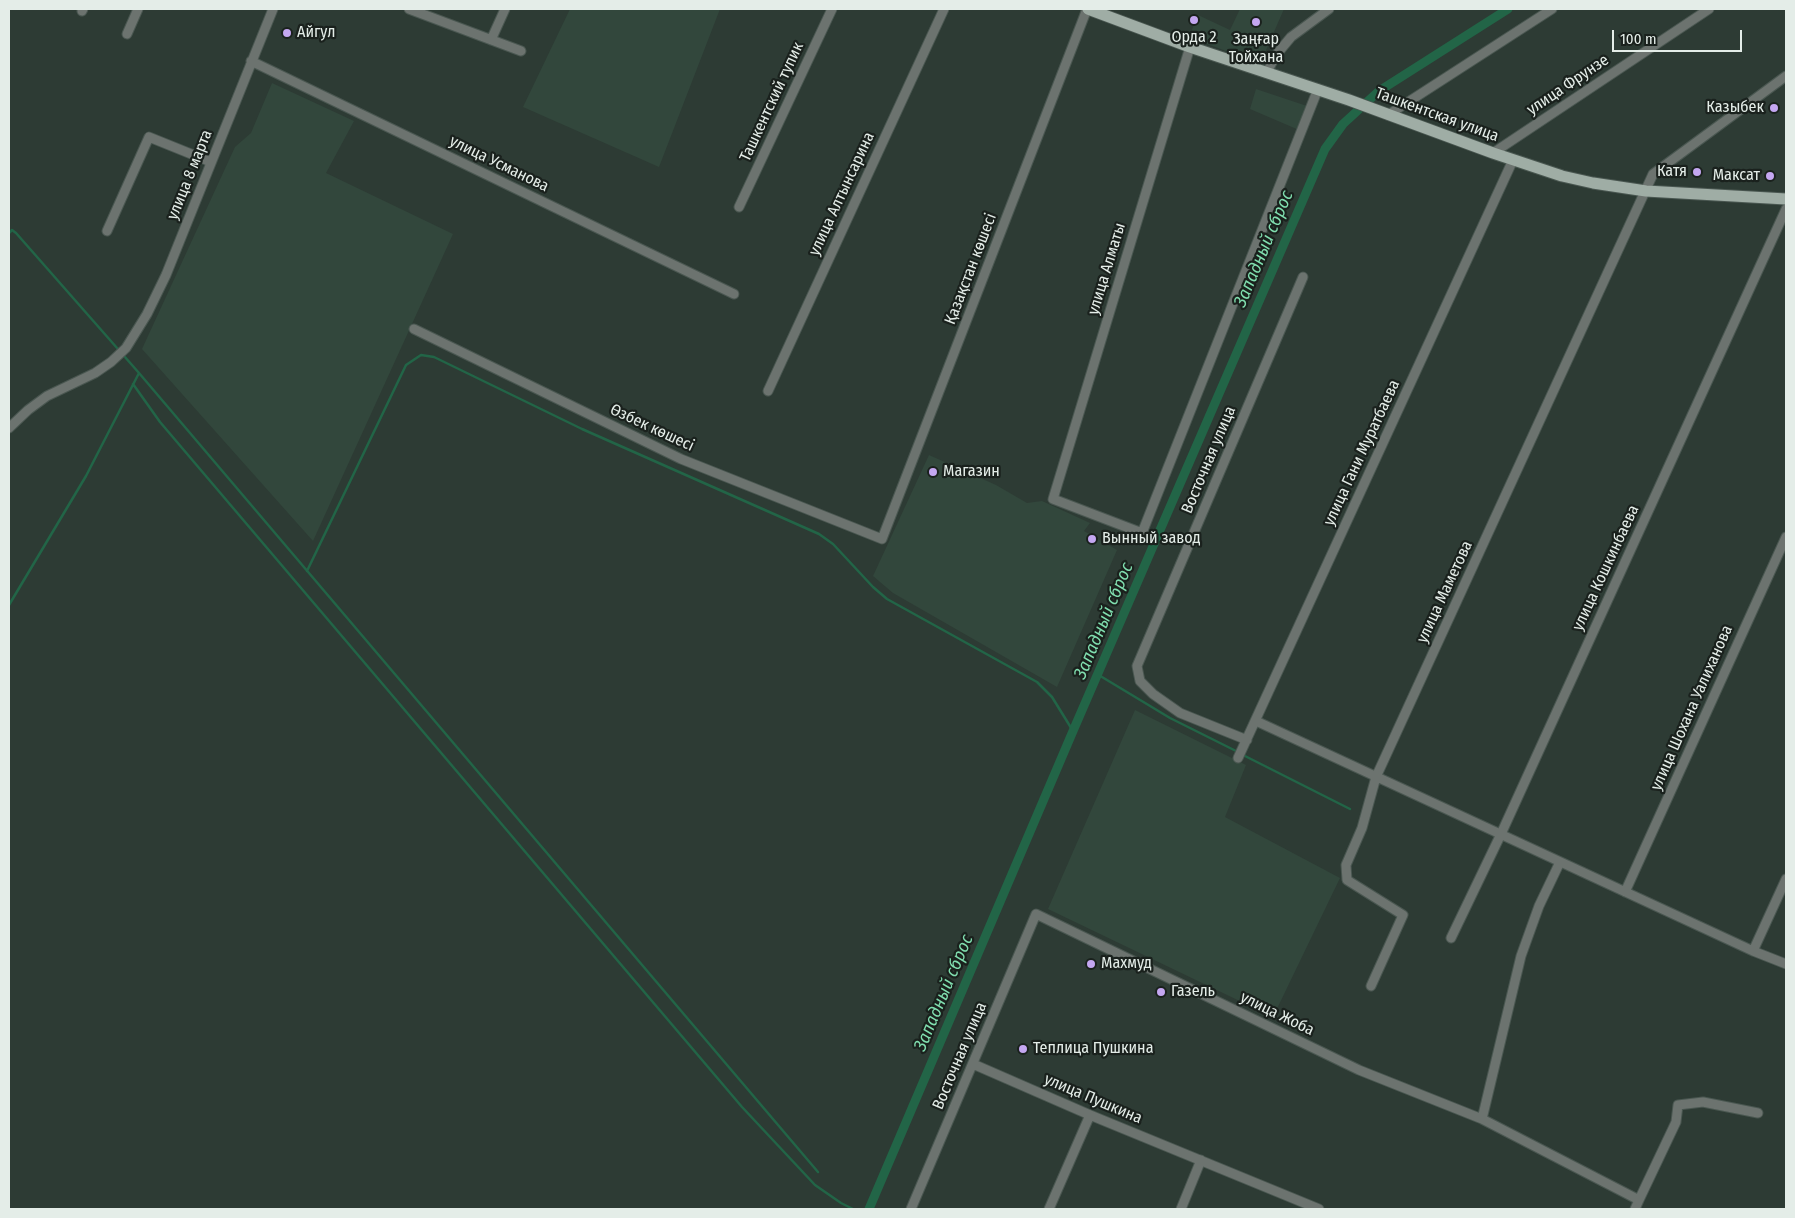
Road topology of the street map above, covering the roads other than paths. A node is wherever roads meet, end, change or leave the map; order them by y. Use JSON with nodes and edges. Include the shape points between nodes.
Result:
{"nodes":[{"id":1,"x":138,"y":9,"type":"edge"},
{"id":2,"x":409,"y":9,"type":"edge"},
{"id":3,"x":505,"y":9,"type":"edge"},
{"id":4,"x":832,"y":9,"type":"edge"},
{"id":5,"x":944,"y":9,"type":"edge"},
{"id":6,"x":1088,"y":9,"type":"edge"},
{"id":7,"x":1329,"y":9,"type":"edge"},
{"id":8,"x":1552,"y":9,"type":"edge"},
{"id":9,"x":1709,"y":9,"type":"edge"},
{"id":10,"x":271,"y":10,"type":"edge"},
{"id":11,"x":127,"y":34,"type":"dead end"},
{"id":12,"x":491,"y":40,"type":"junction"},
{"id":13,"x":1190,"y":47,"type":"junction"},
{"id":14,"x":521,"y":51,"type":"dead end"},
{"id":15,"x":252,"y":61,"type":"junction"},
{"id":16,"x":1267,"y":72,"type":"junction"},
{"id":17,"x":1786,"y":76,"type":"edge"},
{"id":18,"x":1318,"y":89,"type":"junction"},
{"id":19,"x":1388,"y":115,"type":"junction"},
{"id":20,"x":1492,"y":153,"type":"junction"},
{"id":21,"x":1513,"y":160,"type":"junction"},
{"id":22,"x":211,"y":162,"type":"junction"},
{"id":23,"x":1646,"y":191,"type":"junction"},
{"id":24,"x":1786,"y":199,"type":"edge"},
{"id":25,"x":739,"y":207,"type":"dead end"},
{"id":26,"x":1786,"y":209,"type":"edge"},
{"id":27,"x":107,"y":231,"type":"dead end"},
{"id":28,"x":1304,"y":276,"type":"dead end"},
{"id":29,"x":734,"y":294,"type":"dead end"},
{"id":30,"x":414,"y":329,"type":"dead end"},
{"id":31,"x":768,"y":391,"type":"dead end"},
{"id":32,"x":9,"y":428,"type":"edge"},
{"id":33,"x":1142,"y":533,"type":"joint"},
{"id":34,"x":1786,"y":537,"type":"edge"},
{"id":35,"x":882,"y":539,"type":"joint"},
{"id":36,"x":1256,"y":721,"type":"junction"},
{"id":37,"x":1247,"y":740,"type":"junction"},
{"id":38,"x":1238,"y":758,"type":"dead end"},
{"id":39,"x":1376,"y":777,"type":"junction"},
{"id":40,"x":1500,"y":834,"type":"junction"},
{"id":41,"x":1560,"y":862,"type":"junction"},
{"id":42,"x":1786,"y":879,"type":"edge"},
{"id":43,"x":1625,"y":892,"type":"junction"},
{"id":44,"x":1036,"y":914,"type":"joint"},
{"id":45,"x":1451,"y":938,"type":"dead end"},
{"id":46,"x":1753,"y":951,"type":"junction"},
{"id":47,"x":1786,"y":964,"type":"edge"},
{"id":48,"x":1371,"y":986,"type":"dead end"},
{"id":49,"x":973,"y":1064,"type":"junction"},
{"id":50,"x":1758,"y":1113,"type":"dead end"},
{"id":51,"x":1090,"y":1115,"type":"junction"},
{"id":52,"x":1482,"y":1119,"type":"junction"},
{"id":53,"x":1201,"y":1160,"type":"junction"},
{"id":54,"x":1640,"y":1200,"type":"junction"},
{"id":55,"x":911,"y":1209,"type":"edge"},
{"id":56,"x":1049,"y":1209,"type":"edge"},
{"id":57,"x":1181,"y":1209,"type":"edge"},
{"id":58,"x":1318,"y":1209,"type":"edge"},
{"id":59,"x":1635,"y":1209,"type":"edge"}],
"edges":[{"from":1,"to":11,"type":"street"},
{"from":2,"to":12,"type":"street"},
{"from":3,"to":12,"type":"street"},
{"from":4,"to":25,"type":"street","name":"Ташкентский тупик"},
{"from":5,"to":31,"type":"street","name":"улица Алтынсарина"},
{"from":6,"to":13,"type":"main road","name":"Ташкентская улица"},
{"from":6,"to":35,"type":"street","name":"Қазақстан көшесі"},
{"from":7,"to":16,"type":"street","via":[[1291,37]]},
{"from":8,"to":19,"type":"street"},
{"from":9,"to":20,"type":"street","name":"улица Фрунзе"},
{"from":10,"to":15,"type":"street","name":"улица 8 марта"},
{"from":12,"to":14,"type":"street"},
{"from":13,"to":16,"type":"main road","name":"Ташкентская улица"},
{"from":13,"to":33,"type":"street","name":"улица Алматы","via":[[1053,499]]},
{"from":15,"to":22,"type":"street","name":"улица 8 марта"},
{"from":15,"to":29,"type":"street","name":"улица Усманова"},
{"from":16,"to":18,"type":"main road","name":"Ташкентская улица"},
{"from":17,"to":23,"type":"street","name":"улица Маметова","via":[[1653,174]]},
{"from":18,"to":19,"type":"main road","name":"Ташкентская улица"},
{"from":18,"to":33,"type":"street","name":"Восточная улица"},
{"from":19,"to":20,"type":"main road","name":"Ташкентская улица"},
{"from":20,"to":21,"type":"main road","name":"Ташкентская улица"},
{"from":21,"to":23,"type":"main road","name":"Ташкентская улица","via":[[1562,176]]},
{"from":21,"to":36,"type":"street","name":"улица Гани Муратбаева"},
{"from":22,"to":27,"type":"street","via":[[149,137]]},
{"from":22,"to":32,"type":"street","name":"улица 8 марта","via":[[166,275],[126,348],[95,373],[41,401]]},
{"from":23,"to":24,"type":"main road","name":"Ташкентская улица"},
{"from":23,"to":39,"type":"street","name":"улица Маметова"},
{"from":26,"to":40,"type":"street","name":"улица Кошкинбаева"},
{"from":28,"to":37,"type":"street","name":"Восточная улица","via":[[1137,666],[1140,681],[1180,713]]},
{"from":30,"to":35,"type":"street","name":"Өзбек көшесі","via":[[681,459]]},
{"from":34,"to":43,"type":"street","name":"улица Шохана Уалиханова"},
{"from":36,"to":37,"type":"street","name":"улица Гани Муратбаева"},
{"from":36,"to":39,"type":"street"},
{"from":37,"to":38,"type":"street","name":"улица Гани Муратбаева"},
{"from":39,"to":40,"type":"street"},
{"from":39,"to":48,"type":"street","name":"улица Маметова","via":[[1362,828],[1346,865],[1347,880],[1403,914]]},
{"from":40,"to":41,"type":"street"},
{"from":40,"to":45,"type":"street","name":"улица Кошкинбаева"},
{"from":41,"to":43,"type":"street"},
{"from":41,"to":52,"type":"street","via":[[1539,906],[1521,956]]},
{"from":42,"to":46,"type":"street"},
{"from":43,"to":46,"type":"street"},
{"from":44,"to":49,"type":"street","name":"Восточная улица"},
{"from":44,"to":52,"type":"street","name":"улица Жоба","via":[[1359,1070]]},
{"from":46,"to":47,"type":"street"},
{"from":49,"to":51,"type":"street","name":"улица Пушкина"},
{"from":49,"to":55,"type":"street","name":"Восточная улица"},
{"from":50,"to":54,"type":"street","via":[[1703,1102],[1678,1105],[1676,1122]]},
{"from":51,"to":53,"type":"street","name":"улица Пушкина"},
{"from":51,"to":56,"type":"street"},
{"from":52,"to":54,"type":"street","name":"улица Жоба"},
{"from":53,"to":57,"type":"street"},
{"from":53,"to":58,"type":"street","name":"улица Пушкина"},
{"from":54,"to":59,"type":"street"}]}
